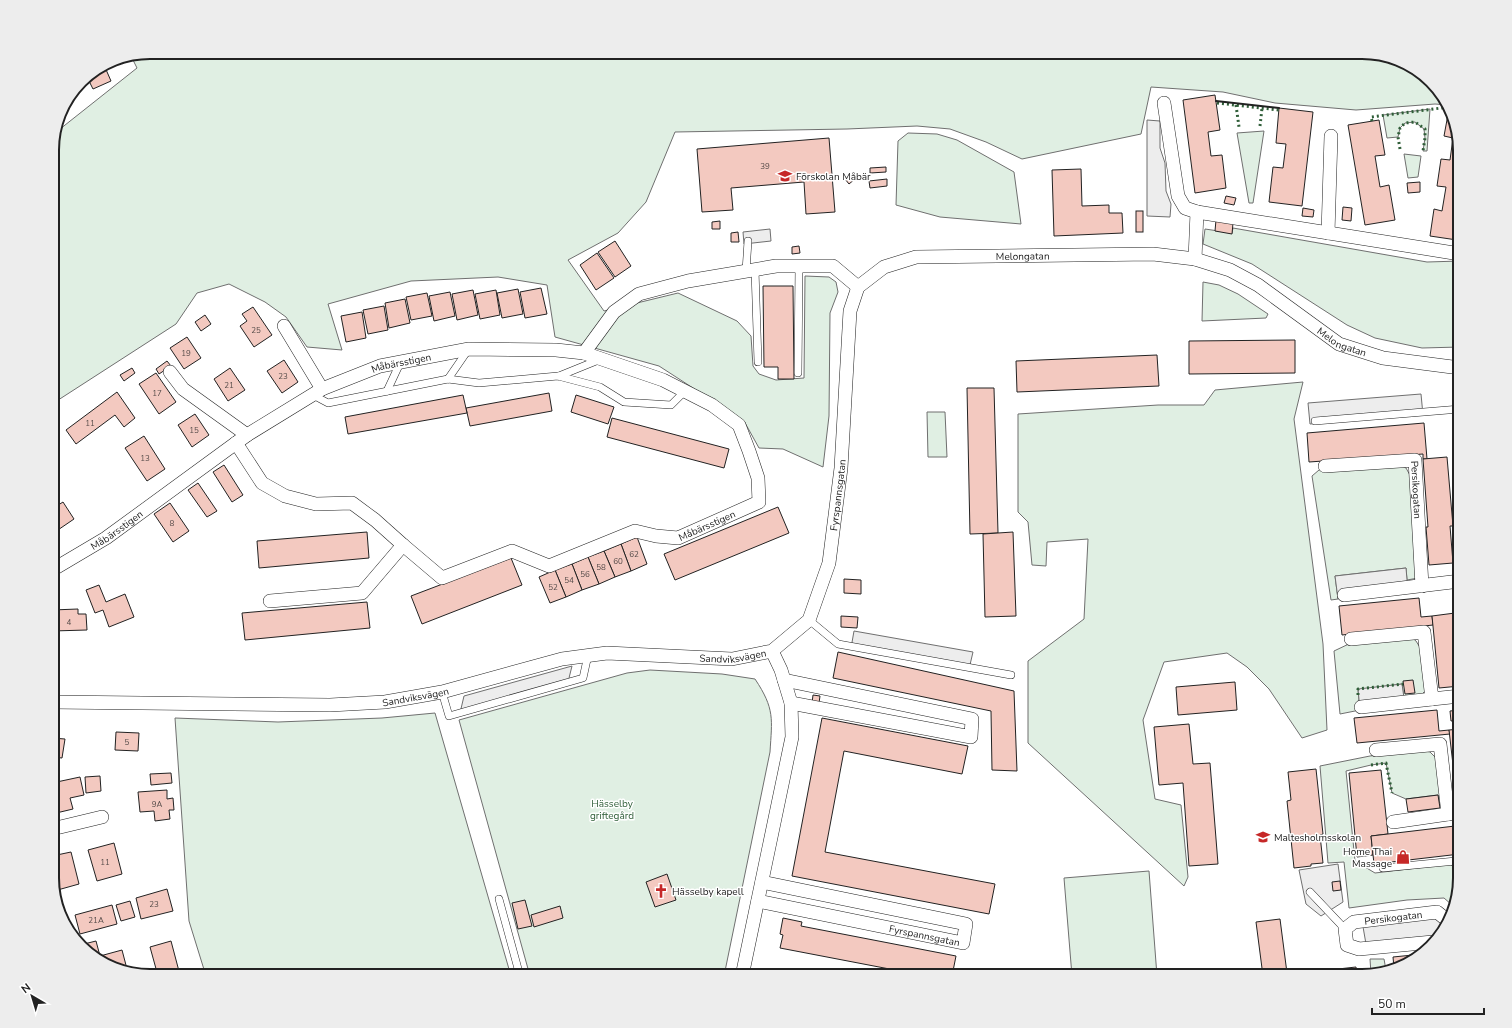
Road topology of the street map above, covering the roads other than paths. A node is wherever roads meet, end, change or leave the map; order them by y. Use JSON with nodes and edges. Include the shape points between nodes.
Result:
{"nodes":[{"id":1,"x":1164,"y":103,"type":"dead end"},
{"id":2,"x":1331,"y":136,"type":"dead end"},
{"id":3,"x":1198,"y":212,"type":"junction"},
{"id":4,"x":1328,"y":233,"type":"junction"},
{"id":5,"x":748,"y":241,"type":"dead end"},
{"id":6,"x":1453,"y":253,"type":"edge"},
{"id":7,"x":1195,"y":259,"type":"junction"},
{"id":8,"x":799,"y":266,"type":"junction"},
{"id":9,"x":751,"y":270,"type":"junction"},
{"id":10,"x":858,"y":287,"type":"junction"},
{"id":11,"x":284,"y":326,"type":"dead end"},
{"id":12,"x":469,"y":349,"type":"junction"},
{"id":13,"x":584,"y":353,"type":"junction"},
{"id":14,"x":602,"y":359,"type":"junction"},
{"id":15,"x":401,"y":361,"type":"junction"},
{"id":16,"x":758,"y":362,"type":"dead end"},
{"id":17,"x":1453,"y":367,"type":"edge"},
{"id":18,"x":170,"y":372,"type":"dead end"},
{"id":19,"x":798,"y":373,"type":"dead end"},
{"id":20,"x":558,"y":376,"type":"junction"},
{"id":21,"x":448,"y":379,"type":"junction"},
{"id":22,"x":386,"y":391,"type":"junction"},
{"id":23,"x":685,"y":391,"type":"junction"},
{"id":24,"x":318,"y":392,"type":"junction"},
{"id":25,"x":1453,"y":410,"type":"edge"},
{"id":26,"x":1315,"y":421,"type":"dead end"},
{"id":27,"x":247,"y":435,"type":"junction"},
{"id":28,"x":236,"y":443,"type":"junction"},
{"id":29,"x":1325,"y":466,"type":"dead end"},
{"id":30,"x":403,"y":545,"type":"junction"},
{"id":31,"x":59,"y":566,"type":"edge"},
{"id":32,"x":1453,"y":582,"type":"edge"},
{"id":33,"x":1422,"y":586,"type":"junction"},
{"id":34,"x":1344,"y":594,"type":"dead end"},
{"id":35,"x":270,"y":601,"type":"dead end"},
{"id":36,"x":809,"y":620,"type":"junction"},
{"id":37,"x":1351,"y":639,"type":"dead end"},
{"id":38,"x":772,"y":651,"type":"junction"},
{"id":39,"x":588,"y":655,"type":"junction"},
{"id":40,"x":1011,"y":675,"type":"dead end"},
{"id":41,"x":784,"y":680,"type":"junction"},
{"id":42,"x":442,"y":692,"type":"junction"},
{"id":43,"x":1453,"y":697,"type":"edge"},
{"id":44,"x":1432,"y":699,"type":"junction"},
{"id":45,"x":59,"y":702,"type":"edge"},
{"id":46,"x":791,"y":703,"type":"junction"},
{"id":47,"x":1361,"y":707,"type":"dead end"},
{"id":48,"x":1376,"y":750,"type":"dead end"},
{"id":49,"x":1453,"y":809,"type":"edge"},
{"id":50,"x":1453,"y":814,"type":"edge"},
{"id":51,"x":102,"y":817,"type":"dead end"},
{"id":52,"x":1393,"y":822,"type":"dead end"},
{"id":53,"x":59,"y":827,"type":"edge"},
{"id":54,"x":1453,"y":861,"type":"edge"},
{"id":55,"x":1383,"y":868,"type":"dead end"},
{"id":56,"x":762,"y":882,"type":"junction"},
{"id":57,"x":1310,"y":892,"type":"dead end"},
{"id":58,"x":499,"y":899,"type":"dead end"},
{"id":59,"x":758,"y":901,"type":"junction"},
{"id":60,"x":1444,"y":918,"type":"edge"},
{"id":61,"x":1345,"y":929,"type":"junction"},
{"id":62,"x":1425,"y":943,"type":"edge"},
{"id":63,"x":518,"y":969,"type":"edge"},
{"id":64,"x":743,"y":969,"type":"edge"}],
"edges":[{"from":1,"to":3,"type":"street","via":[[1178,196],[1186,208]]},
{"from":2,"to":4,"type":"street"},
{"from":3,"to":4,"type":"street"},
{"from":3,"to":7,"type":"street"},
{"from":4,"to":6,"type":"street"},
{"from":5,"to":9,"type":"lane"},
{"from":7,"to":10,"type":"street","name":"Melongatan","via":[[1153,254],[916,257],[884,267]]},
{"from":7,"to":17,"type":"street","name":"Melongatan","via":[[1230,270],[1258,285],[1339,344],[1383,358]]},
{"from":8,"to":9,"type":"street"},
{"from":8,"to":10,"type":"street","via":[[833,266]]},
{"from":8,"to":19,"type":"lane"},
{"from":9,"to":13,"type":"street","via":[[688,281],[639,294],[614,312]]},
{"from":9,"to":16,"type":"lane"},
{"from":10,"to":36,"type":"street","name":"Fyrspannsgatan","via":[[850,311],[841,468],[829,563]]},
{"from":11,"to":24,"type":"street"},
{"from":12,"to":13,"type":"street","name":"Måbärsstigen","via":[[556,350]]},
{"from":12,"to":15,"type":"street","name":"Måbärsstigen"},
{"from":12,"to":21,"type":"lane"},
{"from":13,"to":14,"type":"street","name":"Måbärsstigen"},
{"from":14,"to":20,"type":"lane"},
{"from":14,"to":23,"type":"street","name":"Måbärsstigen","via":[[663,380]]},
{"from":15,"to":22,"type":"lane"},
{"from":15,"to":24,"type":"street","name":"Måbärsstigen","via":[[380,366]]},
{"from":18,"to":27,"type":"street","via":[[183,389]]},
{"from":20,"to":21,"type":"lane","via":[[479,383]]},
{"from":20,"to":23,"type":"lane","via":[[600,387],[624,402],[670,405]]},
{"from":21,"to":22,"type":"lane"},
{"from":22,"to":24,"type":"lane","via":[[328,403]]},
{"from":23,"to":30,"type":"street","name":"Måbärsstigen","via":[[712,405],[739,425],[758,478],[759,502],[678,538],[635,531],[549,566],[512,551],[442,578]]},
{"from":24,"to":27,"type":"street","name":"Måbärsstigen"},
{"from":25,"to":26,"type":"lane"},
{"from":27,"to":28,"type":"street","name":"Måbärsstigen"},
{"from":28,"to":30,"type":"street","name":"Måbärsstigen","via":[[262,483],[285,496],[316,504],[352,503]]},
{"from":28,"to":31,"type":"street","name":"Måbärsstigen","via":[[106,538]]},
{"from":29,"to":33,"type":"street","name":"Persikogatan","via":[[1415,460]]},
{"from":30,"to":35,"type":"street","via":[[362,593]]},
{"from":32,"to":33,"type":"street"},
{"from":33,"to":34,"type":"street"},
{"from":36,"to":38,"type":"street"},
{"from":36,"to":40,"type":"lane","via":[[838,644]]},
{"from":37,"to":44,"type":"street","via":[[1424,632]]},
{"from":38,"to":39,"type":"street","name":"Sandviksvägen","via":[[732,659],[607,653]]},
{"from":38,"to":41,"type":"street"},
{"from":39,"to":42,"type":"street","name":"Sandviksvägen","via":[[549,662]]},
{"from":39,"to":42,"type":"lane","via":[[583,678],[450,716]]},
{"from":41,"to":46,"type":"street"},
{"from":41,"to":46,"type":"street","via":[[972,718],[971,737]]},
{"from":42,"to":45,"type":"street","name":"Sandviksvägen","via":[[385,702],[330,705]]},
{"from":43,"to":44,"type":"street"},
{"from":44,"to":47,"type":"street"},
{"from":46,"to":56,"type":"street","via":[[792,737]]},
{"from":48,"to":49,"type":"street","via":[[1440,744]]},
{"from":50,"to":52,"type":"street"},
{"from":51,"to":53,"type":"street"},
{"from":54,"to":55,"type":"lane"},
{"from":56,"to":59,"type":"street"},
{"from":56,"to":59,"type":"street","name":"Fyrspannsgatan","via":[[966,924],[962,943]]},
{"from":57,"to":61,"type":"lane"},
{"from":58,"to":63,"type":"lane"},
{"from":59,"to":64,"type":"street"},
{"from":60,"to":61,"type":"street","name":"Persikogatan","via":[[1437,912],[1354,922]]},
{"from":61,"to":62,"type":"street","via":[[1347,945],[1359,949]]}]}
